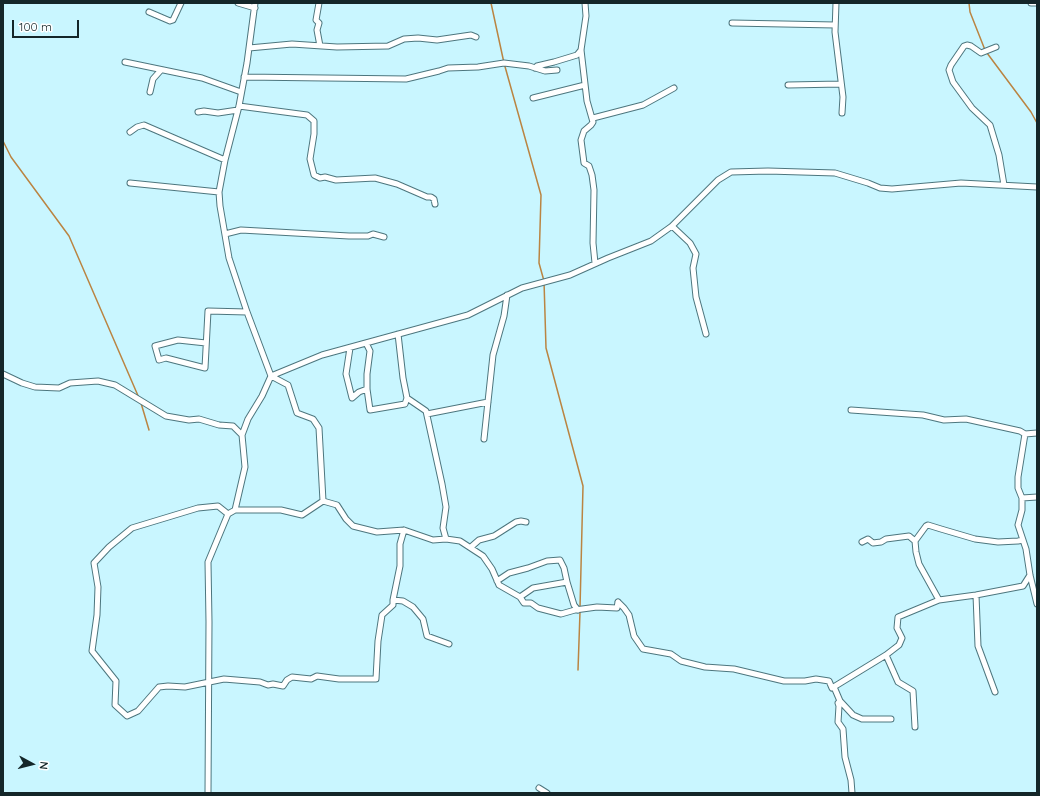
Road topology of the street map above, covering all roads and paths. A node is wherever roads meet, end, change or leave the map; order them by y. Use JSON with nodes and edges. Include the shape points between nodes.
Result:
{"nodes":[{"id":1,"x":180,"y":3,"type":"edge"},
{"id":2,"x":238,"y":3,"type":"edge"},
{"id":3,"x":319,"y":3,"type":"edge"},
{"id":4,"x":585,"y":3,"type":"edge"},
{"id":5,"x":836,"y":3,"type":"edge"},
{"id":6,"x":1031,"y":3,"type":"edge"},
{"id":7,"x":1037,"y":3,"type":"edge"},
{"id":8,"x":255,"y":5,"type":"edge"},
{"id":9,"x":149,"y":12,"type":"dead end"},
{"id":10,"x":732,"y":23,"type":"dead end"},
{"id":11,"x":835,"y":25,"type":"junction"},
{"id":12,"x":476,"y":37,"type":"dead end"},
{"id":13,"x":320,"y":46,"type":"junction"},
{"id":14,"x":996,"y":47,"type":"dead end"},
{"id":15,"x":249,"y":48,"type":"junction"},
{"id":16,"x":582,"y":50,"type":"junction"},
{"id":17,"x":125,"y":62,"type":"dead end"},
{"id":18,"x":535,"y":68,"type":"junction"},
{"id":19,"x":161,"y":70,"type":"junction"},
{"id":20,"x":556,"y":70,"type":"dead end"},
{"id":21,"x":244,"y":77,"type":"junction"},
{"id":22,"x":841,"y":84,"type":"junction"},
{"id":23,"x":585,"y":85,"type":"junction"},
{"id":24,"x":788,"y":85,"type":"dead end"},
{"id":25,"x":674,"y":88,"type":"dead end"},
{"id":26,"x":150,"y":92,"type":"dead end"},
{"id":27,"x":241,"y":92,"type":"junction"},
{"id":28,"x":532,"y":98,"type":"dead end"},
{"id":29,"x":238,"y":108,"type":"junction"},
{"id":30,"x":198,"y":112,"type":"dead end"},
{"id":31,"x":842,"y":112,"type":"dead end"},
{"id":32,"x":593,"y":118,"type":"junction"},
{"id":33,"x":130,"y":132,"type":"dead end"},
{"id":34,"x":225,"y":160,"type":"junction"},
{"id":35,"x":130,"y":183,"type":"dead end"},
{"id":36,"x":1004,"y":185,"type":"junction"},
{"id":37,"x":1037,"y":187,"type":"edge"},
{"id":38,"x":219,"y":192,"type":"junction"},
{"id":39,"x":435,"y":204,"type":"dead end"},
{"id":40,"x":672,"y":226,"type":"junction"},
{"id":41,"x":225,"y":234,"type":"junction"},
{"id":42,"x":384,"y":237,"type":"dead end"},
{"id":43,"x":595,"y":263,"type":"junction"},
{"id":44,"x":507,"y":295,"type":"junction"},
{"id":45,"x":247,"y":312,"type":"junction"},
{"id":46,"x":398,"y":334,"type":"junction"},
{"id":47,"x":706,"y":334,"type":"dead end"},
{"id":48,"x":206,"y":343,"type":"junction"},
{"id":49,"x":366,"y":343,"type":"junction"},
{"id":50,"x":350,"y":348,"type":"junction"},
{"id":51,"x":3,"y":374,"type":"edge"},
{"id":52,"x":271,"y":376,"type":"junction"},
{"id":53,"x":367,"y":389,"type":"junction"},
{"id":54,"x":407,"y":398,"type":"junction"},
{"id":55,"x":488,"y":402,"type":"junction"},
{"id":56,"x":851,"y":410,"type":"dead end"},
{"id":57,"x":427,"y":414,"type":"junction"},
{"id":58,"x":1037,"y":433,"type":"edge"},
{"id":59,"x":1025,"y":434,"type":"junction"},
{"id":60,"x":242,"y":435,"type":"junction"},
{"id":61,"x":484,"y":440,"type":"dead end"},
{"id":62,"x":1037,"y":497,"type":"edge"},
{"id":63,"x":1022,"y":498,"type":"junction"},
{"id":64,"x":323,"y":501,"type":"junction"},
{"id":65,"x":235,"y":510,"type":"junction"},
{"id":66,"x":228,"y":514,"type":"junction"},
{"id":67,"x":526,"y":522,"type":"dead end"},
{"id":68,"x":404,"y":530,"type":"junction"},
{"id":69,"x":446,"y":539,"type":"junction"},
{"id":70,"x":1023,"y":540,"type":"junction"},
{"id":71,"x":915,"y":541,"type":"junction"},
{"id":72,"x":862,"y":542,"type":"dead end"},
{"id":73,"x":471,"y":547,"type":"junction"},
{"id":74,"x":1030,"y":575,"type":"junction"},
{"id":75,"x":497,"y":581,"type":"junction"},
{"id":76,"x":566,"y":582,"type":"junction"},
{"id":77,"x":976,"y":595,"type":"junction"},
{"id":78,"x":520,"y":597,"type":"junction"},
{"id":79,"x":393,"y":600,"type":"junction"},
{"id":80,"x":940,"y":600,"type":"junction"},
{"id":81,"x":1037,"y":604,"type":"edge"},
{"id":82,"x":578,"y":610,"type":"junction"},
{"id":83,"x":449,"y":644,"type":"dead end"},
{"id":84,"x":886,"y":655,"type":"junction"},
{"id":85,"x":209,"y":682,"type":"junction"},
{"id":86,"x":834,"y":687,"type":"junction"},
{"id":87,"x":995,"y":692,"type":"dead end"},
{"id":88,"x":840,"y":701,"type":"junction"},
{"id":89,"x":892,"y":719,"type":"dead end"},
{"id":90,"x":915,"y":727,"type":"dead end"},
{"id":91,"x":208,"y":793,"type":"edge"},
{"id":92,"x":852,"y":793,"type":"edge"}],
"edges":[{"from":1,"to":9,"type":"street","via":[[173,20],[170,21]]},
{"from":2,"to":8,"type":"street"},
{"from":3,"to":13,"type":"street","via":[[316,20],[319,23]]},
{"from":4,"to":16,"type":"street"},
{"from":5,"to":11,"type":"street"},
{"from":6,"to":7,"type":"street"},
{"from":8,"to":15,"type":"street"},
{"from":10,"to":11,"type":"street"},
{"from":11,"to":22,"type":"street"},
{"from":12,"to":13,"type":"street","via":[[471,35],[437,40],[404,39],[388,46]]},
{"from":13,"to":15,"type":"street","via":[[292,44]]},
{"from":14,"to":36,"type":"street","via":[[981,53],[970,46],[964,46],[949,70],[953,82],[972,108],[990,125],[1000,155]]},
{"from":15,"to":21,"type":"street"},
{"from":16,"to":18,"type":"street","via":[[576,55]]},
{"from":16,"to":23,"type":"street"},
{"from":17,"to":19,"type":"street"},
{"from":18,"to":20,"type":"street","via":[[545,71]]},
{"from":18,"to":21,"type":"street","via":[[504,63],[448,68],[406,79]]},
{"from":19,"to":26,"type":"street","via":[[153,79]]},
{"from":19,"to":27,"type":"street","via":[[202,78]]},
{"from":21,"to":27,"type":"street"},
{"from":22,"to":24,"type":"street"},
{"from":22,"to":31,"type":"street"},
{"from":23,"to":28,"type":"street"},
{"from":23,"to":32,"type":"street","via":[[589,110]]},
{"from":25,"to":32,"type":"street","via":[[643,105]]},
{"from":27,"to":29,"type":"street"},
{"from":29,"to":30,"type":"street","via":[[218,113]]},
{"from":29,"to":34,"type":"street"},
{"from":29,"to":39,"type":"street","via":[[307,115],[314,121],[310,159],[314,176],[336,180],[375,178],[431,197]]},
{"from":32,"to":43,"type":"street","via":[[592,125],[584,132],[581,140],[584,163],[589,166],[594,190]]},
{"from":33,"to":34,"type":"street","via":[[144,125]]},
{"from":34,"to":38,"type":"street"},
{"from":35,"to":38,"type":"street"},
{"from":36,"to":37,"type":"street"},
{"from":36,"to":40,"type":"street","via":[[961,183],[892,189],[880,188],[835,173],[731,172],[718,180]]},
{"from":38,"to":41,"type":"street"},
{"from":40,"to":43,"type":"street","via":[[650,241]]},
{"from":40,"to":47,"type":"street","via":[[690,243],[696,254],[693,268],[696,297]]},
{"from":41,"to":42,"type":"street","via":[[241,230],[349,236],[374,234]]},
{"from":41,"to":45,"type":"street","via":[[229,258]]},
{"from":43,"to":44,"type":"street","via":[[570,275],[522,288]]},
{"from":44,"to":46,"type":"street","via":[[468,315]]},
{"from":44,"to":55,"type":"street","via":[[493,355]]},
{"from":45,"to":48,"type":"street","via":[[208,311]]},
{"from":45,"to":52,"type":"street"},
{"from":46,"to":49,"type":"street"},
{"from":46,"to":54,"type":"street"},
{"from":48,"to":48,"type":"street","via":[[205,368],[166,358],[159,360],[155,346],[178,340]]},
{"from":49,"to":50,"type":"street"},
{"from":49,"to":53,"type":"street","via":[[370,351]]},
{"from":50,"to":52,"type":"street","via":[[322,355]]},
{"from":50,"to":53,"type":"street","via":[[346,374],[352,398]]},
{"from":51,"to":60,"type":"street","via":[[35,387],[60,388],[70,383],[98,381],[115,385],[166,416],[233,426]]},
{"from":52,"to":60,"type":"street"},
{"from":52,"to":64,"type":"street","via":[[288,385],[296,413],[313,419],[319,428]]},
{"from":53,"to":54,"type":"street","via":[[370,410],[405,404]]},
{"from":54,"to":57,"type":"street"},
{"from":55,"to":57,"type":"street"},
{"from":55,"to":61,"type":"street"},
{"from":56,"to":59,"type":"street","via":[[923,415],[944,420],[966,419]]},
{"from":57,"to":69,"type":"street","via":[[446,507],[443,528]]},
{"from":58,"to":59,"type":"street"},
{"from":59,"to":63,"type":"street","via":[[1018,477],[1018,488]]},
{"from":60,"to":65,"type":"street","via":[[245,467]]},
{"from":62,"to":63,"type":"street"},
{"from":63,"to":70,"type":"street","via":[[1018,525]]},
{"from":64,"to":65,"type":"street","via":[[302,515],[281,510]]},
{"from":64,"to":68,"type":"street","via":[[337,505],[353,526],[377,532]]},
{"from":65,"to":66,"type":"street"},
{"from":66,"to":85,"type":"street","via":[[208,562]]},
{"from":66,"to":85,"type":"street","via":[[218,506],[198,508],[132,528],[94,563],[98,587],[98,615],[92,651],[116,681],[115,705],[127,716],[138,711],[159,687],[185,687]]},
{"from":67,"to":73,"type":"street","via":[[516,522],[494,536],[479,540]]},
{"from":68,"to":69,"type":"street","via":[[433,540]]},
{"from":68,"to":79,"type":"street"},
{"from":69,"to":73,"type":"street","via":[[460,541]]},
{"from":70,"to":71,"type":"street","via":[[998,542],[974,539],[928,525]]},
{"from":70,"to":74,"type":"street"},
{"from":71,"to":72,"type":"street","via":[[909,536],[873,543],[868,539]]},
{"from":71,"to":80,"type":"street","via":[[919,564]]},
{"from":73,"to":75,"type":"street","via":[[483,556]]},
{"from":74,"to":77,"type":"street","via":[[1023,586]]},
{"from":74,"to":81,"type":"street"},
{"from":75,"to":76,"type":"street","via":[[509,573],[547,561],[560,560]]},
{"from":75,"to":78,"type":"street","via":[[499,585]]},
{"from":76,"to":78,"type":"street","via":[[533,588]]},
{"from":76,"to":82,"type":"street"},
{"from":77,"to":80,"type":"street"},
{"from":77,"to":87,"type":"street","via":[[978,646]]},
{"from":78,"to":82,"type":"street","via":[[524,603],[531,603],[557,614]]},
{"from":79,"to":83,"type":"street","via":[[403,601],[413,607],[423,619],[427,636]]},
{"from":79,"to":85,"type":"street","via":[[393,605],[382,615],[376,679],[292,677],[283,686],[224,679]]},
{"from":80,"to":84,"type":"street","via":[[898,617],[897,628],[902,638],[899,645]]},
{"from":82,"to":86,"type":"street","via":[[617,608],[618,602],[629,615],[634,636],[643,649],[672,654],[681,661],[705,667],[734,669],[784,681],[829,681],[832,688]]},
{"from":84,"to":86,"type":"street"},
{"from":84,"to":90,"type":"street","via":[[898,682],[913,691]]},
{"from":85,"to":91,"type":"street"},
{"from":86,"to":88,"type":"street"},
{"from":88,"to":89,"type":"street","via":[[853,715],[862,719]]},
{"from":88,"to":92,"type":"street","via":[[838,722],[843,729]]}]}
